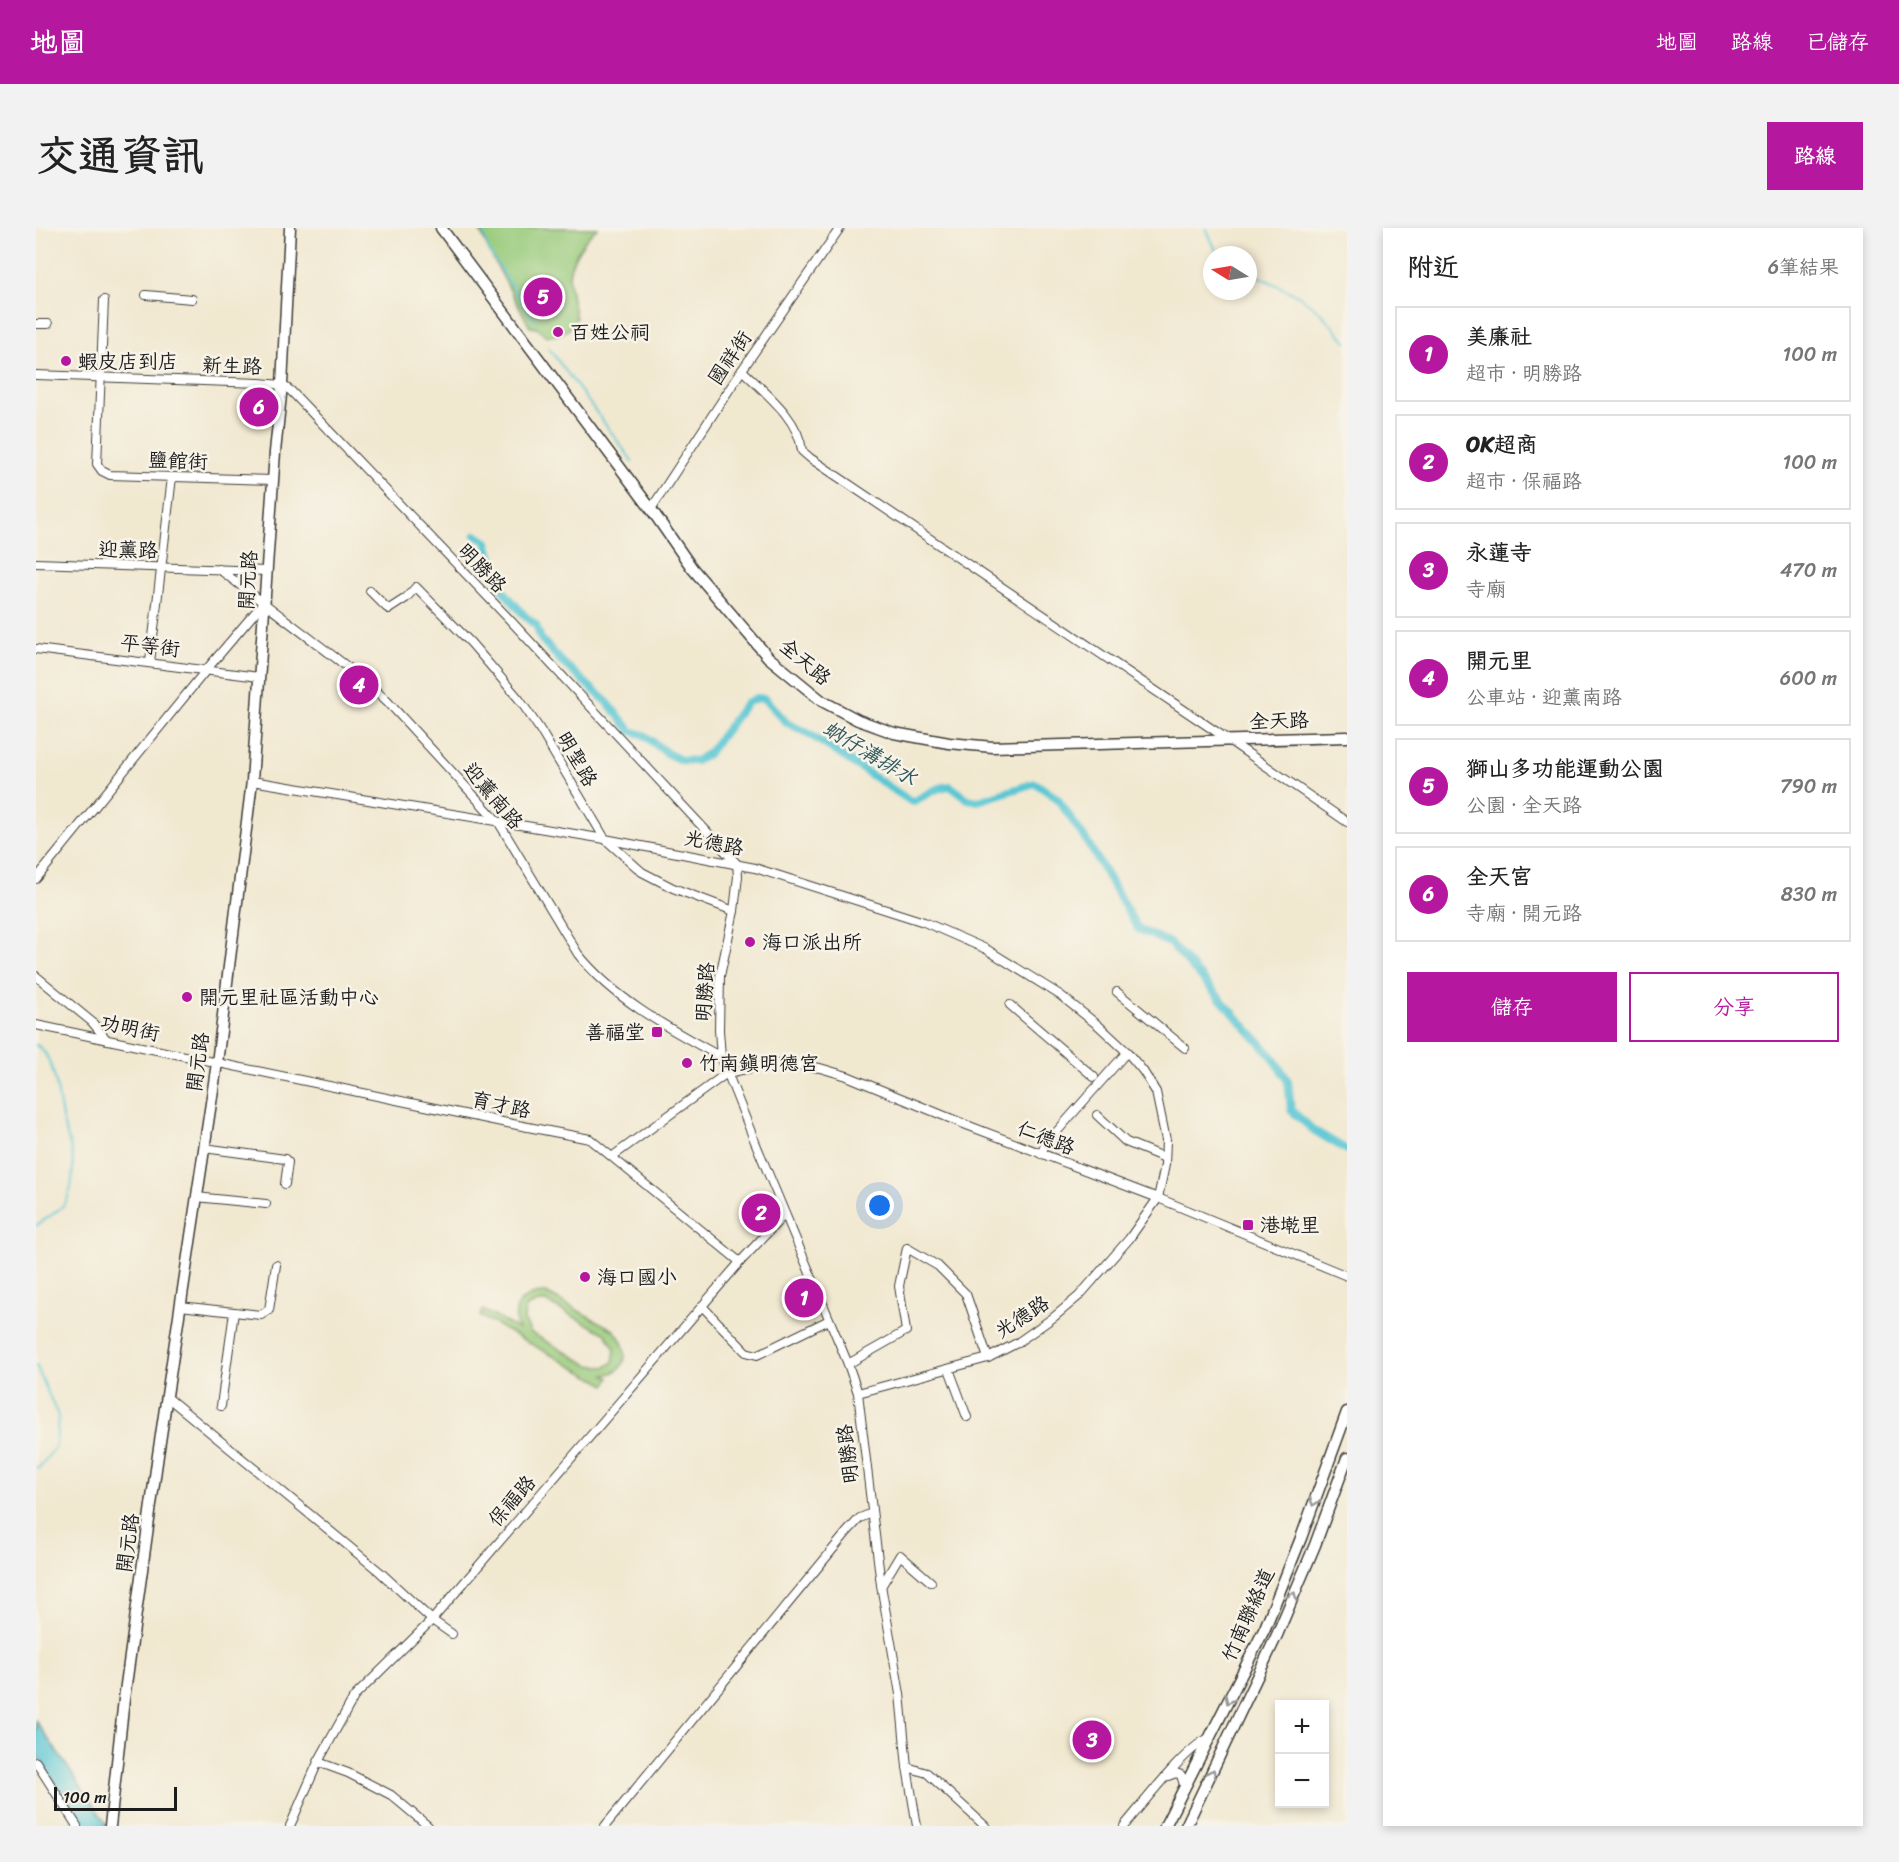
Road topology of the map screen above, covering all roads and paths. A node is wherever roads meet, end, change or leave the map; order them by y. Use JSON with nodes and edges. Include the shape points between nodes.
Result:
{"nodes":[{"id":1,"x":289,"y":228,"type":"edge"},
{"id":2,"x":441,"y":228,"type":"edge"},
{"id":3,"x":840,"y":228,"type":"edge"},
{"id":4,"x":146,"y":295,"type":"dead end"},
{"id":5,"x":192,"y":299,"type":"dead end"},
{"id":6,"x":104,"y":300,"type":"dead end"},
{"id":7,"x":36,"y":324,"type":"edge"},
{"id":8,"x":48,"y":324,"type":"dead end"},
{"id":9,"x":742,"y":370,"type":"junction"},
{"id":10,"x":36,"y":375,"type":"edge"},
{"id":11,"x":100,"y":378,"type":"junction"},
{"id":12,"x":282,"y":386,"type":"junction"},
{"id":13,"x":172,"y":477,"type":"junction"},
{"id":14,"x":273,"y":480,"type":"junction"},
{"id":15,"x":651,"y":509,"type":"junction"},
{"id":16,"x":36,"y":563,"type":"edge"},
{"id":17,"x":161,"y":568,"type":"junction"},
{"id":18,"x":219,"y":569,"type":"junction"},
{"id":19,"x":266,"y":571,"type":"junction"},
{"id":20,"x":370,"y":591,"type":"dead end"},
{"id":21,"x":264,"y":602,"type":"junction"},
{"id":22,"x":36,"y":649,"type":"edge"},
{"id":23,"x":150,"y":662,"type":"junction"},
{"id":24,"x":207,"y":669,"type":"junction"},
{"id":25,"x":259,"y":677,"type":"junction"},
{"id":26,"x":1347,"y":737,"type":"edge"},
{"id":27,"x":1230,"y":741,"type":"junction"},
{"id":28,"x":252,"y":782,"type":"junction"},
{"id":29,"x":1347,"y":822,"type":"edge"},
{"id":30,"x":499,"y":823,"type":"junction"},
{"id":31,"x":605,"y":839,"type":"junction"},
{"id":32,"x":737,"y":864,"type":"junction"},
{"id":33,"x":36,"y":879,"type":"edge"},
{"id":34,"x":734,"y":911,"type":"junction"},
{"id":35,"x":36,"y":976,"type":"edge"},
{"id":36,"x":1117,"y":992,"type":"dead end"},
{"id":37,"x":1010,"y":1005,"type":"dead end"},
{"id":38,"x":36,"y":1025,"type":"edge"},
{"id":39,"x":107,"y":1040,"type":"junction"},
{"id":40,"x":1185,"y":1048,"type":"dead end"},
{"id":41,"x":1127,"y":1052,"type":"junction"},
{"id":42,"x":721,"y":1057,"type":"junction"},
{"id":43,"x":217,"y":1063,"type":"junction"},
{"id":44,"x":727,"y":1073,"type":"junction"},
{"id":45,"x":1094,"y":1077,"type":"dead end"},
{"id":46,"x":1097,"y":1115,"type":"dead end"},
{"id":47,"x":204,"y":1148,"type":"junction"},
{"id":48,"x":1041,"y":1154,"type":"junction"},
{"id":49,"x":613,"y":1156,"type":"junction"},
{"id":50,"x":1166,"y":1158,"type":"junction"},
{"id":51,"x":285,"y":1184,"type":"dead end"},
{"id":52,"x":196,"y":1197,"type":"junction"},
{"id":53,"x":1158,"y":1198,"type":"junction"},
{"id":54,"x":266,"y":1204,"type":"dead end"},
{"id":55,"x":785,"y":1214,"type":"junction"},
{"id":56,"x":740,"y":1262,"type":"junction"},
{"id":57,"x":276,"y":1265,"type":"dead end"},
{"id":58,"x":1347,"y":1276,"type":"edge"},
{"id":59,"x":702,"y":1305,"type":"junction"},
{"id":60,"x":180,"y":1306,"type":"junction"},
{"id":61,"x":234,"y":1312,"type":"junction"},
{"id":62,"x":830,"y":1320,"type":"junction"},
{"id":63,"x":988,"y":1358,"type":"junction"},
{"id":64,"x":848,"y":1364,"type":"junction"},
{"id":65,"x":949,"y":1369,"type":"junction"},
{"id":66,"x":858,"y":1393,"type":"junction"},
{"id":67,"x":166,"y":1397,"type":"junction"},
{"id":68,"x":221,"y":1406,"type":"dead end"},
{"id":69,"x":1347,"y":1412,"type":"edge"},
{"id":70,"x":967,"y":1417,"type":"dead end"},
{"id":71,"x":1347,"y":1458,"type":"edge"},
{"id":72,"x":872,"y":1513,"type":"junction"},
{"id":73,"x":931,"y":1582,"type":"dead end"},
{"id":74,"x":881,"y":1585,"type":"junction"},
{"id":75,"x":432,"y":1620,"type":"junction"},
{"id":76,"x":452,"y":1634,"type":"dead end"},
{"id":77,"x":1211,"y":1737,"type":"junction"},
{"id":78,"x":36,"y":1762,"type":"edge"},
{"id":79,"x":318,"y":1762,"type":"junction"},
{"id":80,"x":907,"y":1767,"type":"junction"},
{"id":81,"x":1168,"y":1776,"type":"junction"},
{"id":82,"x":1185,"y":1788,"type":"junction"},
{"id":83,"x":111,"y":1822,"type":"edge"},
{"id":84,"x":78,"y":1826,"type":"edge"},
{"id":85,"x":290,"y":1826,"type":"edge"},
{"id":86,"x":428,"y":1826,"type":"edge"},
{"id":87,"x":605,"y":1826,"type":"edge"},
{"id":88,"x":917,"y":1826,"type":"edge"},
{"id":89,"x":985,"y":1826,"type":"edge"},
{"id":90,"x":1124,"y":1826,"type":"edge"},
{"id":91,"x":1165,"y":1826,"type":"edge"},
{"id":92,"x":1186,"y":1826,"type":"edge"}],
"edges":[{"from":1,"to":12,"type":"main road","name":"開元路"},
{"from":2,"to":15,"type":"main road","name":"全天路"},
{"from":3,"to":9,"type":"street","name":"國祥街"},
{"from":4,"to":5,"type":"street"},
{"from":6,"to":11,"type":"street"},
{"from":7,"to":8,"type":"street"},
{"from":9,"to":15,"type":"street","name":"國祥街"},
{"from":9,"to":27,"type":"street","via":[[784,412],[802,451],[810,458]]},
{"from":10,"to":11,"type":"street","name":"新生路"},
{"from":11,"to":12,"type":"street","name":"新生路"},
{"from":11,"to":13,"type":"street","name":"鹽館街","via":[[97,464],[102,471],[110,475]]},
{"from":12,"to":14,"type":"main road","name":"開元路"},
{"from":12,"to":32,"type":"street","name":"明勝路","via":[[305,404]]},
{"from":13,"to":14,"type":"street","name":"鹽館街"},
{"from":13,"to":17,"type":"street"},
{"from":14,"to":19,"type":"main road","name":"開元路"},
{"from":15,"to":27,"type":"main road","name":"全天路","via":[[692,568],[768,657],[822,700],[858,720],[894,733],[993,747]]},
{"from":16,"to":17,"type":"street","name":"迎薰路"},
{"from":17,"to":18,"type":"street","name":"迎薰路"},
{"from":17,"to":23,"type":"street"},
{"from":18,"to":19,"type":"street","name":"迎薰路"},
{"from":18,"to":21,"type":"street","name":"迎薰南路"},
{"from":19,"to":21,"type":"main road","name":"開元路"},
{"from":20,"to":31,"type":"street","name":"明聖路","via":[[389,609],[416,587],[471,643],[539,728]]},
{"from":21,"to":24,"type":"street"},
{"from":21,"to":25,"type":"main road","name":"開元路"},
{"from":21,"to":30,"type":"street","name":"迎薰南路","via":[[387,701]]},
{"from":22,"to":23,"type":"street","name":"平等街"},
{"from":23,"to":24,"type":"street","name":"平等街"},
{"from":24,"to":25,"type":"street","name":"平等街"},
{"from":24,"to":33,"type":"street"},
{"from":25,"to":28,"type":"main road","name":"開元路"},
{"from":26,"to":27,"type":"main road","name":"全天路"},
{"from":27,"to":29,"type":"street"},
{"from":28,"to":30,"type":"street","name":"光德路"},
{"from":28,"to":43,"type":"main road","name":"開元路"},
{"from":30,"to":31,"type":"street","name":"光德路"},
{"from":30,"to":42,"type":"street","name":"迎薰南路","via":[[590,969],[656,1021]]},
{"from":31,"to":32,"type":"street","name":"光德路"},
{"from":31,"to":34,"type":"street","name":"明聖路","via":[[642,872]]},
{"from":32,"to":34,"type":"street","name":"明勝路"},
{"from":32,"to":41,"type":"street","name":"光德路","via":[[924,922],[986,948],[1060,995]]},
{"from":34,"to":42,"type":"street","name":"明勝路","via":[[720,976]]},
{"from":35,"to":39,"type":"street","via":[[92,1022]]},
{"from":36,"to":40,"type":"street"},
{"from":37,"to":45,"type":"street"},
{"from":38,"to":39,"type":"street","name":"功明街"},
{"from":39,"to":43,"type":"street","name":"功明街"},
{"from":41,"to":48,"type":"street"},
{"from":41,"to":50,"type":"street","name":"光德路","via":[[1156,1092]]},
{"from":42,"to":44,"type":"street","name":"明勝路"},
{"from":43,"to":47,"type":"main road","name":"開元路"},
{"from":43,"to":49,"type":"street","name":"育才路","via":[[590,1138]]},
{"from":44,"to":48,"type":"street","name":"仁德路","via":[[772,1064],[820,1068]]},
{"from":44,"to":49,"type":"street"},
{"from":44,"to":55,"type":"street","name":"明勝路"},
{"from":46,"to":50,"type":"street","via":[[1126,1142]]},
{"from":47,"to":51,"type":"street","via":[[285,1159]]},
{"from":47,"to":52,"type":"main road","name":"開元路"},
{"from":48,"to":53,"type":"street","name":"仁德路"},
{"from":49,"to":56,"type":"street","name":"育才路"},
{"from":50,"to":53,"type":"street","name":"光德路"},
{"from":52,"to":54,"type":"street"},
{"from":52,"to":60,"type":"main road","name":"開元路"},
{"from":53,"to":58,"type":"street","name":"仁德路"},
{"from":53,"to":63,"type":"street","name":"光德路","via":[[1129,1239],[1079,1296],[1017,1343]]},
{"from":55,"to":56,"type":"street","name":"保福路"},
{"from":55,"to":62,"type":"street","name":"明勝路"},
{"from":56,"to":59,"type":"street","name":"保福路"},
{"from":57,"to":61,"type":"street","via":[[269,1310],[261,1315]]},
{"from":59,"to":62,"type":"street","via":[[746,1352],[757,1355]]},
{"from":59,"to":75,"type":"street","name":"保福路"},
{"from":60,"to":61,"type":"street"},
{"from":60,"to":67,"type":"main road","name":"開元路"},
{"from":61,"to":68,"type":"street"},
{"from":62,"to":64,"type":"street","name":"明勝路"},
{"from":63,"to":64,"type":"street","via":[[966,1294],[938,1266],[907,1248],[899,1286],[906,1331]]},
{"from":63,"to":65,"type":"street","name":"光德路"},
{"from":64,"to":66,"type":"street","name":"明勝路"},
{"from":65,"to":66,"type":"street","name":"光德路"},
{"from":65,"to":70,"type":"street"},
{"from":66,"to":72,"type":"street","name":"明勝路"},
{"from":67,"to":75,"type":"street","via":[[380,1572]]},
{"from":67,"to":83,"type":"main road","name":"開元路"},
{"from":69,"to":77,"type":"main road","name":"竹南聯絡道","one_way":true,"via":[[1265,1628]]},
{"from":92,"to":71,"type":"main road","name":"竹南聯絡道","one_way":true,"via":[[1277,1635]]},
{"from":72,"to":74,"type":"street","name":"明勝路"},
{"from":72,"to":87,"type":"street","via":[[860,1518],[847,1532]]},
{"from":73,"to":74,"type":"street","via":[[900,1556]]},
{"from":74,"to":80,"type":"street","name":"明勝路","via":[[900,1694]]},
{"from":75,"to":76,"type":"street"},
{"from":75,"to":79,"type":"street","name":"保福路","via":[[354,1697]]},
{"from":77,"to":81,"type":"street","via":[[1192,1750]]},
{"from":77,"to":82,"type":"main road","name":"竹南聯絡道"},
{"from":78,"to":84,"type":"street"},
{"from":79,"to":85,"type":"street","name":"保福路"},
{"from":79,"to":86,"type":"street","via":[[391,1795]]},
{"from":80,"to":88,"type":"street","name":"明勝路"},
{"from":80,"to":89,"type":"street","via":[[927,1773]]},
{"from":81,"to":82,"type":"street","via":[[1181,1775]]},
{"from":81,"to":90,"type":"street"},
{"from":82,"to":91,"type":"main road","name":"竹南聯絡道"}]}
